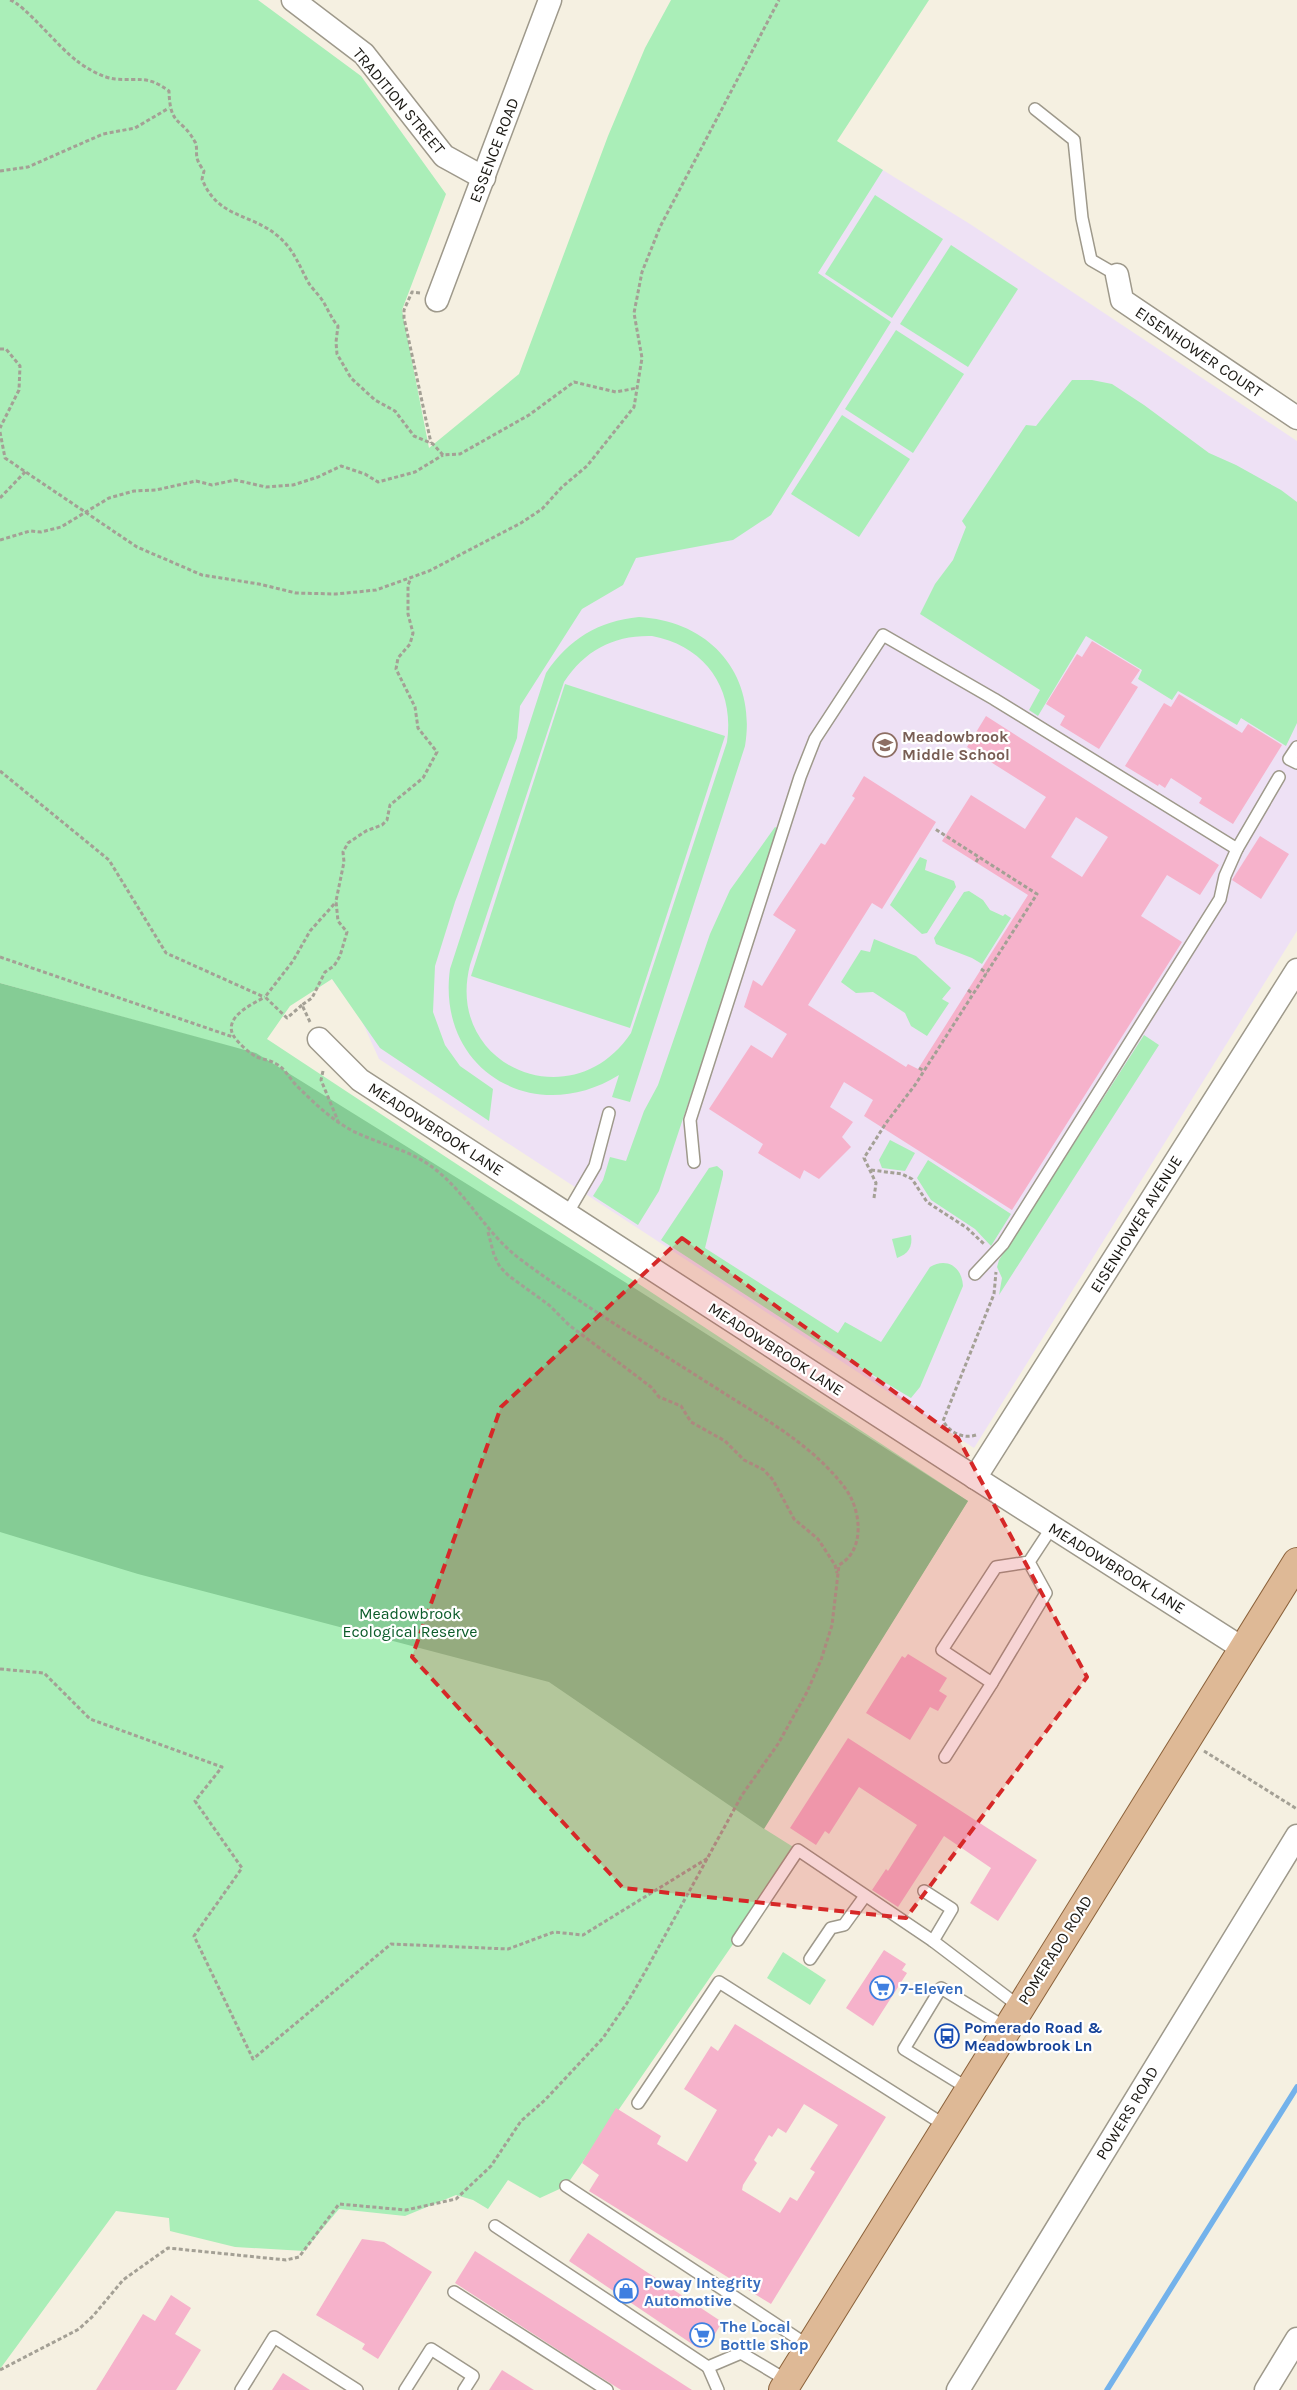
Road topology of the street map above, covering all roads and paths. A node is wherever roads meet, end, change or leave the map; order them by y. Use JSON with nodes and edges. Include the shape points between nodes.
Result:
{"nodes":[{"id":1,"x":10,"y":0,"type":"edge"},
{"id":2,"x":293,"y":0,"type":"edge"},
{"id":3,"x":550,"y":0,"type":"edge"},
{"id":4,"x":779,"y":0,"type":"edge"},
{"id":5,"x":169,"y":108,"type":"junction"},
{"id":6,"x":1035,"y":109,"type":"dead end"},
{"id":7,"x":0,"y":171,"type":"edge"},
{"id":8,"x":484,"y":178,"type":"junction"},
{"id":9,"x":1117,"y":275,"type":"joint"},
{"id":10,"x":437,"y":300,"type":"joint"},
{"id":11,"x":0,"y":349,"type":"edge"},
{"id":12,"x":637,"y":388,"type":"junction"},
{"id":13,"x":1297,"y":418,"type":"edge"},
{"id":14,"x":0,"y":430,"type":"edge"},
{"id":15,"x":431,"y":443,"type":"junction"},
{"id":16,"x":443,"y":455,"type":"junction"},
{"id":17,"x":26,"y":471,"type":"junction"},
{"id":18,"x":0,"y":498,"type":"edge"},
{"id":19,"x":85,"y":512,"type":"junction"},
{"id":20,"x":0,"y":540,"type":"edge"},
{"id":21,"x":411,"y":577,"type":"junction"},
{"id":22,"x":1297,"y":747,"type":"edge"},
{"id":23,"x":1297,"y":763,"type":"edge"},
{"id":24,"x":0,"y":771,"type":"edge"},
{"id":25,"x":1279,"y":777,"type":"dead end"},
{"id":26,"x":935,"y":829,"type":"dead end"},
{"id":27,"x":1237,"y":849,"type":"junction"},
{"id":28,"x":979,"y":857,"type":"junction"},
{"id":29,"x":976,"y":862,"type":"dead end"},
{"id":30,"x":336,"y":901,"type":"junction"},
{"id":31,"x":0,"y":957,"type":"edge"},
{"id":32,"x":981,"y":969,"type":"dead end"},
{"id":33,"x":1297,"y":970,"type":"edge"},
{"id":34,"x":987,"y":973,"type":"junction"},
{"id":35,"x":968,"y":990,"type":"dead end"},
{"id":36,"x":973,"y":994,"type":"junction"},
{"id":37,"x":265,"y":997,"type":"junction"},
{"id":38,"x":302,"y":1005,"type":"junction"},
{"id":39,"x":234,"y":1037,"type":"junction"},
{"id":40,"x":320,"y":1040,"type":"joint"},
{"id":41,"x":918,"y":1068,"type":"dead end"},
{"id":42,"x":924,"y":1071,"type":"junction"},
{"id":43,"x":321,"y":1080,"type":"dead end"},
{"id":44,"x":609,"y":1113,"type":"dead end"},
{"id":45,"x":338,"y":1122,"type":"junction"},
{"id":46,"x":694,"y":1162,"type":"dead end"},
{"id":47,"x":870,"y":1170,"type":"junction"},
{"id":48,"x":874,"y":1198,"type":"dead end"},
{"id":49,"x":567,"y":1214,"type":"junction"},
{"id":50,"x":487,"y":1229,"type":"junction"},
{"id":51,"x":992,"y":1256,"type":"junction"},
{"id":52,"x":975,"y":1274,"type":"dead end"},
{"id":53,"x":976,"y":1434,"type":"dead end"},
{"id":54,"x":975,"y":1478,"type":"junction"},
{"id":55,"x":1052,"y":1527,"type":"junction"},
{"id":56,"x":1029,"y":1562,"type":"junction"},
{"id":57,"x":1297,"y":1562,"type":"edge"},
{"id":58,"x":838,"y":1574,"type":"junction"},
{"id":59,"x":1242,"y":1648,"type":"junction"},
{"id":60,"x":0,"y":1669,"type":"edge"},
{"id":61,"x":992,"y":1683,"type":"junction"},
{"id":62,"x":1185,"y":1740,"type":"junction"},
{"id":63,"x":945,"y":1757,"type":"dead end"},
{"id":64,"x":1297,"y":1808,"type":"edge"},
{"id":65,"x":1297,"y":1836,"type":"edge"},
{"id":66,"x":708,"y":1858,"type":"junction"},
{"id":67,"x":924,"y":1891,"type":"dead end"},
{"id":68,"x":865,"y":1896,"type":"junction"},
{"id":69,"x":738,"y":1940,"type":"dead end"},
{"id":70,"x":933,"y":1941,"type":"junction"},
{"id":71,"x":810,"y":1958,"type":"dead end"},
{"id":72,"x":1013,"y":2017,"type":"junction"},
{"id":73,"x":969,"y":2089,"type":"junction"},
{"id":74,"x":638,"y":2103,"type":"dead end"},
{"id":75,"x":946,"y":2126,"type":"junction"},
{"id":76,"x":566,"y":2186,"type":"dead end"},
{"id":77,"x":495,"y":2226,"type":"dead end"},
{"id":78,"x":454,"y":2292,"type":"dead end"},
{"id":79,"x":1297,"y":2339,"type":"edge"},
{"id":80,"x":809,"y":2346,"type":"junction"},
{"id":81,"x":708,"y":2368,"type":"junction"},
{"id":82,"x":0,"y":2370,"type":"edge"},
{"id":83,"x":785,"y":2386,"type":"edge"},
{"id":84,"x":241,"y":2390,"type":"edge"},
{"id":85,"x":357,"y":2390,"type":"edge"},
{"id":86,"x":405,"y":2390,"type":"edge"},
{"id":87,"x":464,"y":2390,"type":"edge"},
{"id":88,"x":607,"y":2390,"type":"edge"},
{"id":89,"x":718,"y":2390,"type":"edge"},
{"id":90,"x":958,"y":2390,"type":"edge"},
{"id":91,"x":1266,"y":2390,"type":"edge"}],
"edges":[{"from":1,"to":5,"type":"path","via":[[18,2],[59,45],[90,69],[113,79],[139,78],[156,82],[169,91]]},
{"from":2,"to":8,"type":"street","name":"TRADITION STREET","via":[[364,54],[444,156]]},
{"from":3,"to":8,"type":"street","name":"ESSENCE ROAD"},
{"from":4,"to":12,"type":"path","via":[[665,219],[642,272],[634,313],[642,358]]},
{"from":5,"to":7,"type":"path","via":[[135,128],[103,134],[28,167]]},
{"from":5,"to":15,"type":"path","via":[[175,120],[197,144],[198,161],[204,171],[202,179],[212,199],[232,213],[265,227],[292,251],[308,283],[338,326],[337,354],[351,378],[375,400],[394,411],[414,436]]},
{"from":6,"to":9,"type":"lane","via":[[1074,140],[1082,218],[1091,260]]},
{"from":8,"to":10,"type":"street","name":"ESSENCE ROAD"},
{"from":9,"to":13,"type":"street","name":"EISENHOWER COURT","via":[[1122,300]]},
{"from":10,"to":15,"type":"path","via":[[412,292],[404,310]]},
{"from":11,"to":14,"type":"path","via":[[6,349],[20,366],[19,390]]},
{"from":12,"to":16,"type":"path","via":[[616,392],[574,382],[529,415],[460,454]]},
{"from":12,"to":21,"type":"path","via":[[634,407],[587,466],[542,510],[435,568]]},
{"from":14,"to":17,"type":"path","via":[[6,458]]},
{"from":15,"to":16,"type":"path"},
{"from":16,"to":19,"type":"path","via":[[415,472],[378,482],[340,466],[293,485],[266,487],[235,480],[212,485],[196,481],[156,490],[134,491],[108,498]]},
{"from":17,"to":18,"type":"path"},
{"from":17,"to":19,"type":"path"},
{"from":19,"to":20,"type":"path","via":[[61,527],[42,532],[30,531]]},
{"from":19,"to":21,"type":"path","via":[[137,547],[202,575],[296,593],[336,594],[376,590]]},
{"from":21,"to":30,"type":"path","via":[[408,614],[414,633],[410,644],[398,658],[396,669],[413,702],[418,728],[437,752],[423,778],[394,799],[387,820],[348,843],[343,852]]},
{"from":22,"to":23,"type":"lane","via":[[1289,759]]},
{"from":24,"to":37,"type":"path","via":[[109,860],[166,952]]},
{"from":25,"to":27,"type":"lane"},
{"from":26,"to":28,"type":"path"},
{"from":27,"to":46,"type":"lane","via":[[883,635],[815,739],[800,777],[690,1120]]},
{"from":27,"to":51,"type":"lane","via":[[1225,876],[1220,899],[1004,1244]]},
{"from":28,"to":29,"type":"path"},
{"from":28,"to":34,"type":"path","via":[[1037,894]]},
{"from":30,"to":37,"type":"path","via":[[310,931],[293,961]]},
{"from":30,"to":38,"type":"path","via":[[338,921],[347,932],[342,950],[334,966],[325,972],[312,998]]},
{"from":31,"to":39,"type":"path"},
{"from":32,"to":34,"type":"path"},
{"from":33,"to":54,"type":"street","name":"EISENHOWER AVENUE"},
{"from":34,"to":36,"type":"path"},
{"from":35,"to":36,"type":"path"},
{"from":36,"to":42,"type":"path"},
{"from":37,"to":38,"type":"path","via":[[287,1018]]},
{"from":37,"to":39,"type":"path","via":[[243,1009],[236,1017],[232,1030]]},
{"from":38,"to":40,"type":"path"},
{"from":39,"to":45,"type":"path","via":[[257,1057],[269,1059],[285,1070],[300,1089]]},
{"from":40,"to":49,"type":"street","name":"MEADOWBROOK LANE","via":[[360,1080]]},
{"from":41,"to":42,"type":"path"},
{"from":42,"to":47,"type":"path","via":[[864,1158]]},
{"from":43,"to":45,"type":"path"},
{"from":44,"to":49,"type":"lane","via":[[595,1166]]},
{"from":45,"to":50,"type":"path","via":[[362,1137],[425,1162],[440,1172],[465,1198]]},
{"from":47,"to":48,"type":"path","via":[[876,1183]]},
{"from":47,"to":51,"type":"path","via":[[902,1174],[912,1179],[927,1202],[979,1238]]},
{"from":49,"to":54,"type":"street","name":"MEADOWBROOK LANE"},
{"from":50,"to":58,"type":"path","via":[[494,1255],[509,1276],[651,1387],[659,1397],[681,1406],[691,1422],[726,1441],[744,1460],[764,1470],[794,1519],[818,1539]]},
{"from":50,"to":58,"type":"path","via":[[541,1274],[764,1417],[824,1466],[851,1497],[859,1528],[846,1561],[839,1565]]},
{"from":51,"to":52,"type":"lane"},
{"from":51,"to":53,"type":"path","via":[[996,1280],[994,1294],[943,1421],[956,1434]]},
{"from":54,"to":55,"type":"street","name":"MEADOWBROOK LANE"},
{"from":55,"to":56,"type":"lane"},
{"from":55,"to":59,"type":"street","name":"MEADOWBROOK LANE"},
{"from":56,"to":61,"type":"lane","via":[[1046,1593]]},
{"from":56,"to":61,"type":"lane","via":[[996,1567],[942,1650]]},
{"from":57,"to":59,"type":"main road","name":"POMERADO ROAD"},
{"from":58,"to":66,"type":"path","via":[[832,1626],[817,1672],[778,1744],[742,1795]]},
{"from":59,"to":62,"type":"main road","name":"POMERADO ROAD"},
{"from":60,"to":66,"type":"path","via":[[44,1673],[90,1719],[222,1767],[194,1801],[242,1868],[194,1936],[253,2058],[391,1944],[508,1949],[554,1932],[583,1935]]},
{"from":61,"to":63,"type":"lane"},
{"from":62,"to":64,"type":"path"},
{"from":62,"to":72,"type":"main road","name":"POMERADO ROAD"},
{"from":65,"to":90,"type":"street","name":"POWERS ROAD"},
{"from":66,"to":82,"type":"path","via":[[632,1995],[603,2038],[521,2122],[491,2166],[456,2198],[406,2210],[339,2204],[299,2257],[286,2260],[168,2248],[123,2280],[79,2329]]},
{"from":67,"to":70,"type":"lane","via":[[952,1909]]},
{"from":68,"to":69,"type":"lane","via":[[798,1850]]},
{"from":68,"to":70,"type":"lane"},
{"from":68,"to":71,"type":"lane","via":[[844,1925],[831,1928]]},
{"from":70,"to":72,"type":"lane"},
{"from":72,"to":73,"type":"main road","name":"POMERADO ROAD"},
{"from":72,"to":73,"type":"lane","via":[[941,1988],[904,2049]]},
{"from":73,"to":75,"type":"main road","name":"POMERADO ROAD"},
{"from":74,"to":75,"type":"lane","via":[[719,1982]]},
{"from":75,"to":80,"type":"main road","name":"POMERADO ROAD"},
{"from":76,"to":80,"type":"lane"},
{"from":77,"to":81,"type":"lane"},
{"from":78,"to":88,"type":"lane"},
{"from":79,"to":91,"type":"street"},
{"from":80,"to":83,"type":"main road","name":"POMERADO ROAD"},
{"from":81,"to":83,"type":"lane","via":[[741,2353]]},
{"from":81,"to":89,"type":"lane"},
{"from":84,"to":85,"type":"lane","via":[[274,2337]]},
{"from":86,"to":87,"type":"lane","via":[[431,2349],[473,2376]]}]}
